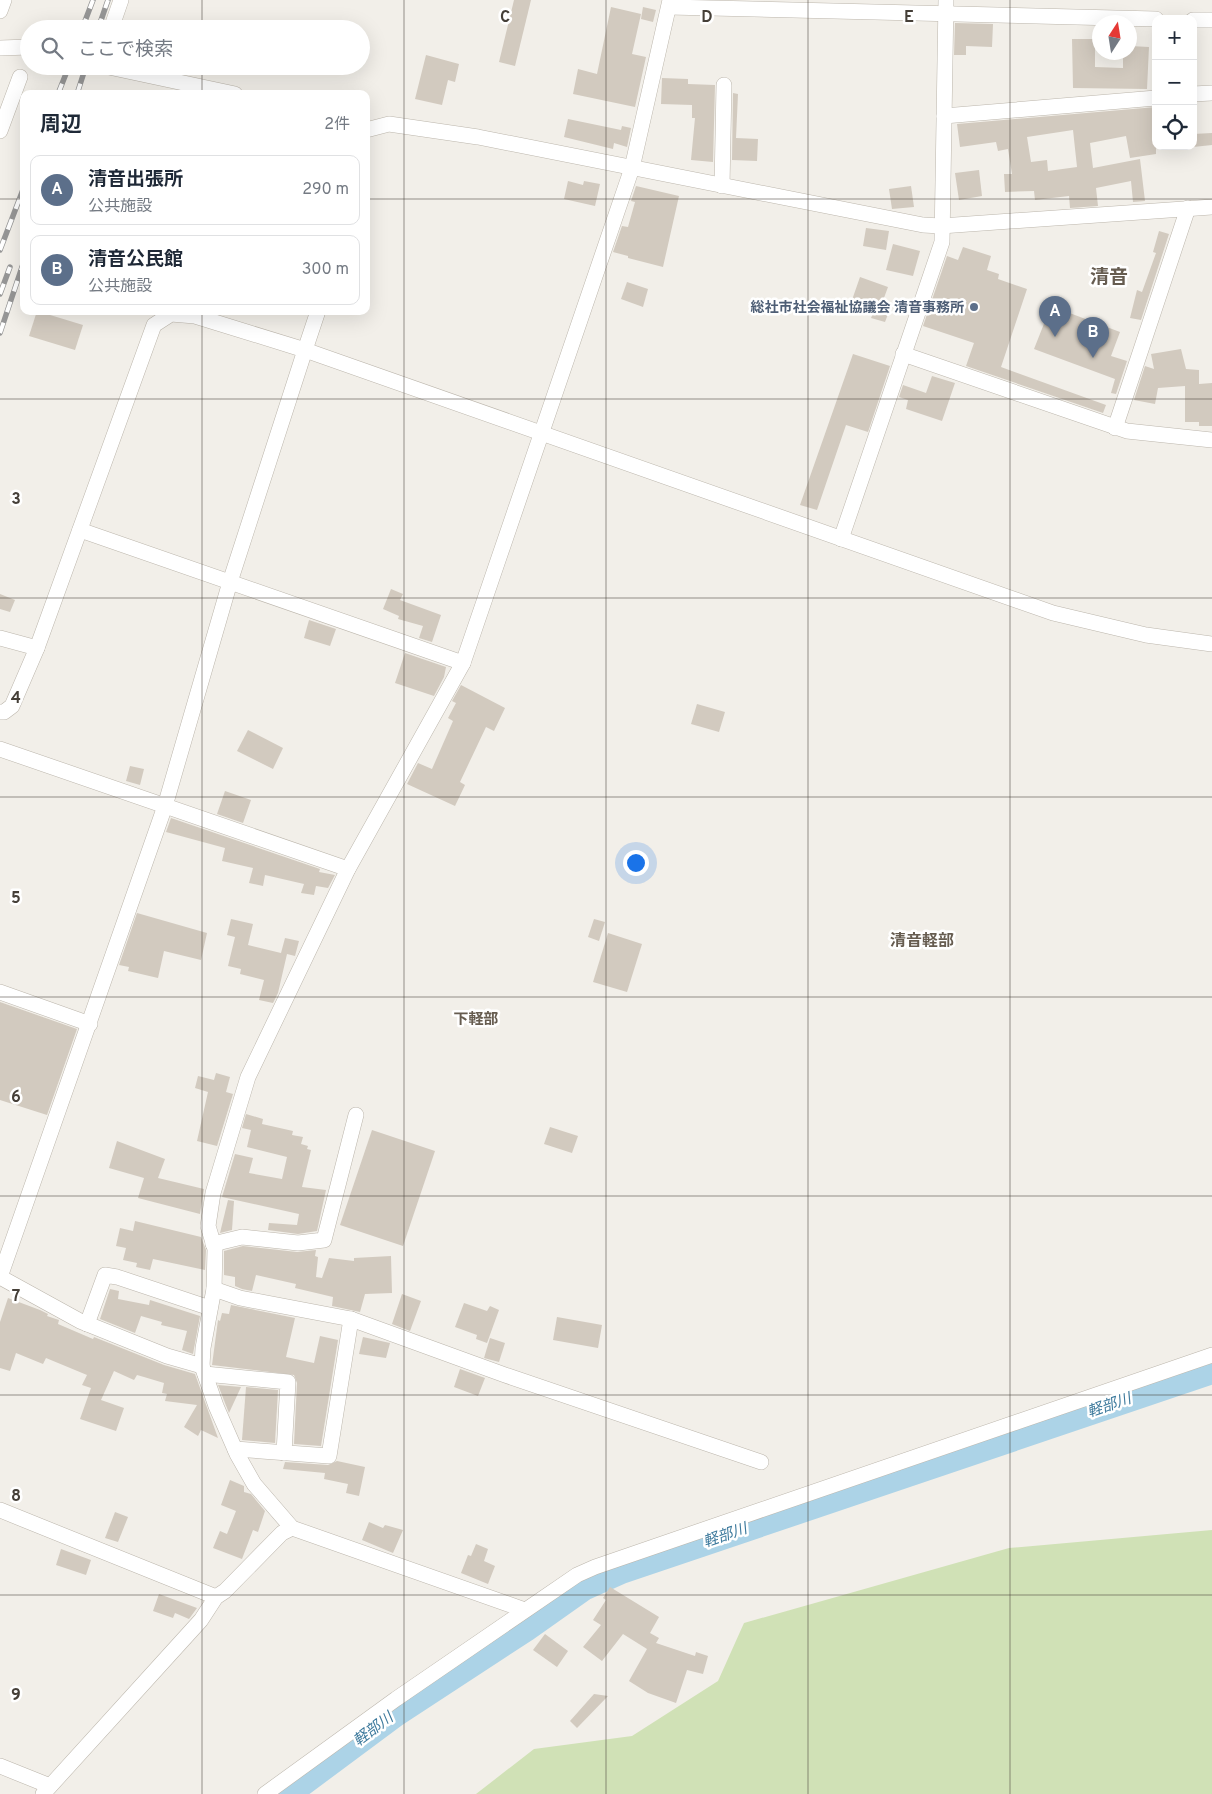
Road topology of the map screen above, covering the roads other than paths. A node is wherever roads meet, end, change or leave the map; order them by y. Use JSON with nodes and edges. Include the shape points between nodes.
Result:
{"nodes":[{"id":1,"x":4,"y":0,"type":"edge"},
{"id":2,"x":121,"y":0,"type":"edge"},
{"id":3,"x":669,"y":4,"type":"edge"},
{"id":4,"x":946,"y":7,"type":"edge"},
{"id":5,"x":0,"y":11,"type":"edge"},
{"id":6,"x":1152,"y":19,"type":"edge"},
{"id":7,"x":114,"y":20,"type":"edge"},
{"id":8,"x":1197,"y":20,"type":"edge"},
{"id":9,"x":1212,"y":20,"type":"edge"},
{"id":10,"x":20,"y":47,"type":"edge"},
{"id":11,"x":0,"y":48,"type":"edge"},
{"id":12,"x":146,"y":75,"type":"edge"},
{"id":13,"x":20,"y":77,"type":"dead end"},
{"id":14,"x":724,"y":85,"type":"dead end"},
{"id":15,"x":215,"y":90,"type":"edge"},
{"id":16,"x":1212,"y":93,"type":"edge"},
{"id":17,"x":1197,"y":94,"type":"edge"},
{"id":18,"x":1152,"y":98,"type":"edge"},
{"id":19,"x":944,"y":116,"type":"junction"},
{"id":20,"x":370,"y":128,"type":"edge"},
{"id":21,"x":0,"y":130,"type":"edge"},
{"id":22,"x":632,"y":168,"type":"junction"},
{"id":23,"x":722,"y":186,"type":"junction"},
{"id":24,"x":1212,"y":207,"type":"edge"},
{"id":25,"x":1188,"y":208,"type":"junction"},
{"id":26,"x":941,"y":226,"type":"junction"},
{"id":27,"x":169,"y":315,"type":"edge"},
{"id":28,"x":183,"y":315,"type":"edge"},
{"id":29,"x":317,"y":315,"type":"edge"},
{"id":30,"x":305,"y":350,"type":"junction"},
{"id":31,"x":903,"y":354,"type":"junction"},
{"id":32,"x":1115,"y":428,"type":"junction"},
{"id":33,"x":540,"y":435,"type":"junction"},
{"id":34,"x":1212,"y":440,"type":"edge"},
{"id":35,"x":80,"y":530,"type":"junction"},
{"id":36,"x":841,"y":539,"type":"junction"},
{"id":37,"x":230,"y":582,"type":"junction"},
{"id":38,"x":0,"y":638,"type":"edge"},
{"id":39,"x":1212,"y":644,"type":"edge"},
{"id":40,"x":37,"y":648,"type":"junction"},
{"id":41,"x":462,"y":664,"type":"junction"},
{"id":42,"x":0,"y":712,"type":"edge"},
{"id":43,"x":0,"y":749,"type":"edge"},
{"id":44,"x":165,"y":806,"type":"junction"},
{"id":45,"x":348,"y":869,"type":"junction"},
{"id":46,"x":0,"y":992,"type":"edge"},
{"id":47,"x":90,"y":1024,"type":"junction"},
{"id":48,"x":356,"y":1116,"type":"dead end"},
{"id":49,"x":213,"y":1244,"type":"junction"},
{"id":50,"x":0,"y":1277,"type":"edge"},
{"id":51,"x":214,"y":1289,"type":"junction"},
{"id":52,"x":210,"y":1308,"type":"junction"},
{"id":53,"x":350,"y":1319,"type":"junction"},
{"id":54,"x":87,"y":1324,"type":"junction"},
{"id":55,"x":1212,"y":1354,"type":"edge"},
{"id":56,"x":204,"y":1370,"type":"junction"},
{"id":57,"x":235,"y":1449,"type":"junction"},
{"id":58,"x":284,"y":1453,"type":"junction"},
{"id":59,"x":761,"y":1462,"type":"dead end"},
{"id":60,"x":0,"y":1510,"type":"edge"},
{"id":61,"x":292,"y":1528,"type":"junction"},
{"id":62,"x":216,"y":1597,"type":"junction"},
{"id":63,"x":525,"y":1610,"type":"junction"},
{"id":64,"x":0,"y":1766,"type":"edge"},
{"id":65,"x":46,"y":1790,"type":"edge"},
{"id":66,"x":266,"y":1794,"type":"edge"}],
"edges":[{"from":1,"to":5,"type":"street"},
{"from":2,"to":7,"type":"street"},
{"from":3,"to":4,"type":"street"},
{"from":3,"to":22,"type":"street"},
{"from":4,"to":6,"type":"street"},
{"from":4,"to":19,"type":"street"},
{"from":8,"to":9,"type":"street"},
{"from":10,"to":11,"type":"street"},
{"from":12,"to":15,"type":"street"},
{"from":13,"to":21,"type":"street"},
{"from":14,"to":23,"type":"street"},
{"from":16,"to":17,"type":"street"},
{"from":18,"to":19,"type":"street"},
{"from":19,"to":26,"type":"street"},
{"from":20,"to":22,"type":"street","via":[[381,124],[407,126]]},
{"from":22,"to":23,"type":"street"},
{"from":22,"to":33,"type":"street"},
{"from":23,"to":26,"type":"street"},
{"from":24,"to":25,"type":"street"},
{"from":25,"to":26,"type":"street"},
{"from":25,"to":32,"type":"street"},
{"from":26,"to":31,"type":"street","via":[[942,242]]},
{"from":27,"to":35,"type":"street","via":[[154,325]]},
{"from":28,"to":30,"type":"street"},
{"from":29,"to":30,"type":"street"},
{"from":30,"to":33,"type":"street"},
{"from":30,"to":37,"type":"street"},
{"from":31,"to":32,"type":"street"},
{"from":31,"to":36,"type":"street"},
{"from":32,"to":34,"type":"street"},
{"from":33,"to":36,"type":"street"},
{"from":33,"to":41,"type":"street"},
{"from":35,"to":37,"type":"street"},
{"from":35,"to":40,"type":"street"},
{"from":36,"to":39,"type":"street","via":[[1053,613],[1146,635]]},
{"from":37,"to":41,"type":"street"},
{"from":37,"to":44,"type":"street"},
{"from":38,"to":40,"type":"street"},
{"from":40,"to":42,"type":"street","via":[[12,706]]},
{"from":41,"to":45,"type":"street"},
{"from":43,"to":44,"type":"street"},
{"from":44,"to":45,"type":"street"},
{"from":44,"to":47,"type":"street"},
{"from":45,"to":49,"type":"street","via":[[248,1078],[214,1193],[208,1226]]},
{"from":46,"to":47,"type":"street"},
{"from":47,"to":50,"type":"street"},
{"from":48,"to":49,"type":"street","via":[[324,1240],[298,1243],[242,1237]]},
{"from":49,"to":51,"type":"street"},
{"from":50,"to":54,"type":"street"},
{"from":51,"to":52,"type":"street"},
{"from":51,"to":53,"type":"street","via":[[240,1298]]},
{"from":52,"to":54,"type":"street","via":[[105,1275]]},
{"from":52,"to":56,"type":"street","via":[[203,1348]]},
{"from":53,"to":58,"type":"street","via":[[329,1456]]},
{"from":53,"to":59,"type":"street"},
{"from":54,"to":56,"type":"street"},
{"from":55,"to":63,"type":"street","via":[[614,1559],[577,1575]]},
{"from":56,"to":57,"type":"street"},
{"from":56,"to":58,"type":"street","via":[[288,1382]]},
{"from":57,"to":58,"type":"street"},
{"from":57,"to":61,"type":"street","via":[[254,1484]]},
{"from":60,"to":62,"type":"street"},
{"from":61,"to":62,"type":"street","via":[[282,1533]]},
{"from":61,"to":63,"type":"street"},
{"from":62,"to":65,"type":"street","via":[[201,1620]]},
{"from":63,"to":66,"type":"street"},
{"from":64,"to":65,"type":"street"}]}
